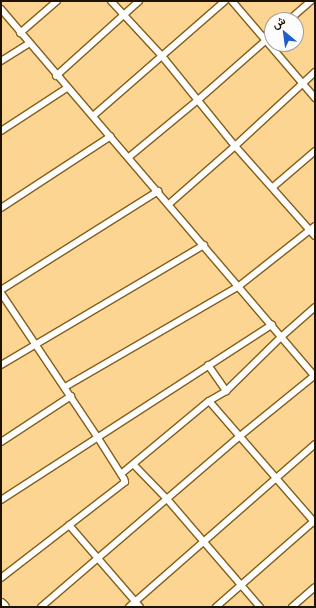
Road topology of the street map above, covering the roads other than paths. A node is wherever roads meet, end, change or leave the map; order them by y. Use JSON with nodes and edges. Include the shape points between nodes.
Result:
{"nodes":[{"id":1,"x":57,"y":1,"type":"edge"},
{"id":2,"x":111,"y":1,"type":"edge"},
{"id":3,"x":139,"y":1,"type":"edge"},
{"id":4,"x":225,"y":1,"type":"edge"},
{"id":5,"x":232,"y":1,"type":"edge"},
{"id":6,"x":311,"y":1,"type":"edge"},
{"id":7,"x":1,"y":9,"type":"edge"},
{"id":8,"x":298,"y":12,"type":"edge"},
{"id":9,"x":124,"y":14,"type":"junction"},
{"id":10,"x":20,"y":33,"type":"junction"},
{"id":11,"x":264,"y":37,"type":"edge"},
{"id":12,"x":264,"y":41,"type":"edge"},
{"id":13,"x":28,"y":44,"type":"junction"},
{"id":14,"x":277,"y":52,"type":"edge"},
{"id":15,"x":162,"y":56,"type":"junction"},
{"id":16,"x":1,"y":61,"type":"edge"},
{"id":17,"x":315,"y":72,"type":"edge"},
{"id":18,"x":56,"y":76,"type":"junction"},
{"id":19,"x":302,"y":83,"type":"junction"},
{"id":20,"x":67,"y":88,"type":"junction"},
{"id":21,"x":315,"y":98,"type":"edge"},
{"id":22,"x":198,"y":100,"type":"junction"},
{"id":23,"x":93,"y":116,"type":"junction"},
{"id":24,"x":1,"y":131,"type":"edge"},
{"id":25,"x":111,"y":136,"type":"junction"},
{"id":26,"x":235,"y":146,"type":"junction"},
{"id":27,"x":315,"y":151,"type":"edge"},
{"id":28,"x":129,"y":157,"type":"junction"},
{"id":29,"x":273,"y":187,"type":"junction"},
{"id":30,"x":158,"y":191,"type":"junction"},
{"id":31,"x":169,"y":204,"type":"junction"},
{"id":32,"x":1,"y":208,"type":"edge"},
{"id":33,"x":312,"y":228,"type":"edge"},
{"id":34,"x":315,"y":236,"type":"edge"},
{"id":35,"x":204,"y":245,"type":"junction"},
{"id":36,"x":239,"y":286,"type":"junction"},
{"id":37,"x":1,"y":290,"type":"edge"},
{"id":38,"x":1,"y":293,"type":"edge"},
{"id":39,"x":315,"y":307,"type":"edge"},
{"id":40,"x":272,"y":325,"type":"junction"},
{"id":41,"x":281,"y":337,"type":"junction"},
{"id":42,"x":36,"y":344,"type":"junction"},
{"id":43,"x":1,"y":365,"type":"edge"},
{"id":44,"x":208,"y":365,"type":"junction"},
{"id":45,"x":315,"y":375,"type":"edge"},
{"id":46,"x":65,"y":387,"type":"junction"},
{"id":47,"x":226,"y":391,"type":"junction"},
{"id":48,"x":71,"y":396,"type":"junction"},
{"id":49,"x":209,"y":401,"type":"junction"},
{"id":50,"x":240,"y":436,"type":"junction"},
{"id":51,"x":98,"y":438,"type":"junction"},
{"id":52,"x":1,"y":442,"type":"edge"},
{"id":53,"x":315,"y":444,"type":"edge"},
{"id":54,"x":134,"y":465,"type":"junction"},
{"id":55,"x":121,"y":474,"type":"junction"},
{"id":56,"x":275,"y":478,"type":"junction"},
{"id":57,"x":167,"y":499,"type":"junction"},
{"id":58,"x":1,"y":500,"type":"edge"},
{"id":59,"x":315,"y":521,"type":"edge"},
{"id":60,"x":69,"y":525,"type":"junction"},
{"id":61,"x":204,"y":542,"type":"junction"},
{"id":62,"x":98,"y":559,"type":"junction"},
{"id":63,"x":1,"y":578,"type":"edge"},
{"id":64,"x":241,"y":585,"type":"junction"},
{"id":65,"x":315,"y":586,"type":"edge"},
{"id":66,"x":1,"y":604,"type":"edge"},
{"id":67,"x":138,"y":604,"type":"edge"},
{"id":68,"x":4,"y":607,"type":"edge"},
{"id":69,"x":41,"y":607,"type":"edge"},
{"id":70,"x":129,"y":607,"type":"edge"},
{"id":71,"x":216,"y":607,"type":"edge"},
{"id":72,"x":260,"y":607,"type":"edge"},
{"id":73,"x":292,"y":607,"type":"edge"}],
"edges":[{"from":1,"to":10,"type":"street"},
{"from":2,"to":9,"type":"street"},
{"from":3,"to":9,"type":"street"},
{"from":4,"to":15,"type":"street"},
{"from":5,"to":11,"type":"street"},
{"from":6,"to":8,"type":"street"},
{"from":7,"to":10,"type":"street"},
{"from":9,"to":15,"type":"street"},
{"from":9,"to":18,"type":"street"},
{"from":10,"to":13,"type":"street"},
{"from":12,"to":22,"type":"street"},
{"from":13,"to":16,"type":"street"},
{"from":13,"to":18,"type":"street"},
{"from":14,"to":19,"type":"street"},
{"from":15,"to":22,"type":"street"},
{"from":15,"to":23,"type":"street"},
{"from":17,"to":19,"type":"street"},
{"from":18,"to":20,"type":"street"},
{"from":19,"to":21,"type":"street"},
{"from":19,"to":26,"type":"street"},
{"from":20,"to":23,"type":"street"},
{"from":20,"to":24,"type":"street"},
{"from":22,"to":26,"type":"street"},
{"from":22,"to":28,"type":"street"},
{"from":23,"to":25,"type":"street"},
{"from":25,"to":28,"type":"street"},
{"from":25,"to":32,"type":"street"},
{"from":26,"to":29,"type":"street"},
{"from":26,"to":31,"type":"street"},
{"from":27,"to":29,"type":"street"},
{"from":28,"to":30,"type":"street"},
{"from":29,"to":33,"type":"street"},
{"from":30,"to":31,"type":"street"},
{"from":30,"to":37,"type":"street"},
{"from":31,"to":35,"type":"street"},
{"from":33,"to":34,"type":"street"},
{"from":33,"to":36,"type":"street"},
{"from":35,"to":36,"type":"street"},
{"from":35,"to":42,"type":"street"},
{"from":36,"to":40,"type":"street"},
{"from":36,"to":46,"type":"street"},
{"from":38,"to":42,"type":"street"},
{"from":39,"to":41,"type":"street"},
{"from":40,"to":41,"type":"street"},
{"from":40,"to":44,"type":"street"},
{"from":41,"to":45,"type":"street"},
{"from":41,"to":47,"type":"street"},
{"from":42,"to":43,"type":"street"},
{"from":42,"to":46,"type":"street"},
{"from":44,"to":47,"type":"street"},
{"from":44,"to":51,"type":"street"},
{"from":45,"to":50,"type":"street"},
{"from":46,"to":48,"type":"street"},
{"from":47,"to":49,"type":"street"},
{"from":48,"to":51,"type":"street"},
{"from":48,"to":52,"type":"street"},
{"from":49,"to":50,"type":"street"},
{"from":49,"to":54,"type":"street"},
{"from":50,"to":56,"type":"street"},
{"from":50,"to":57,"type":"street"},
{"from":51,"to":55,"type":"street"},
{"from":51,"to":58,"type":"street"},
{"from":53,"to":56,"type":"street"},
{"from":54,"to":55,"type":"street"},
{"from":54,"to":57,"type":"street"},
{"from":55,"to":60,"type":"street","via":[[124,479],[123,485]]},
{"from":56,"to":59,"type":"street"},
{"from":56,"to":61,"type":"street"},
{"from":57,"to":61,"type":"street"},
{"from":57,"to":62,"type":"street"},
{"from":59,"to":64,"type":"street"},
{"from":60,"to":62,"type":"street"},
{"from":60,"to":63,"type":"street"},
{"from":61,"to":64,"type":"street"},
{"from":61,"to":67,"type":"street"},
{"from":62,"to":67,"type":"street"},
{"from":62,"to":69,"type":"street"},
{"from":64,"to":71,"type":"street"},
{"from":64,"to":72,"type":"street"},
{"from":65,"to":73,"type":"street"},
{"from":66,"to":68,"type":"main road"},
{"from":67,"to":70,"type":"street"}]}
